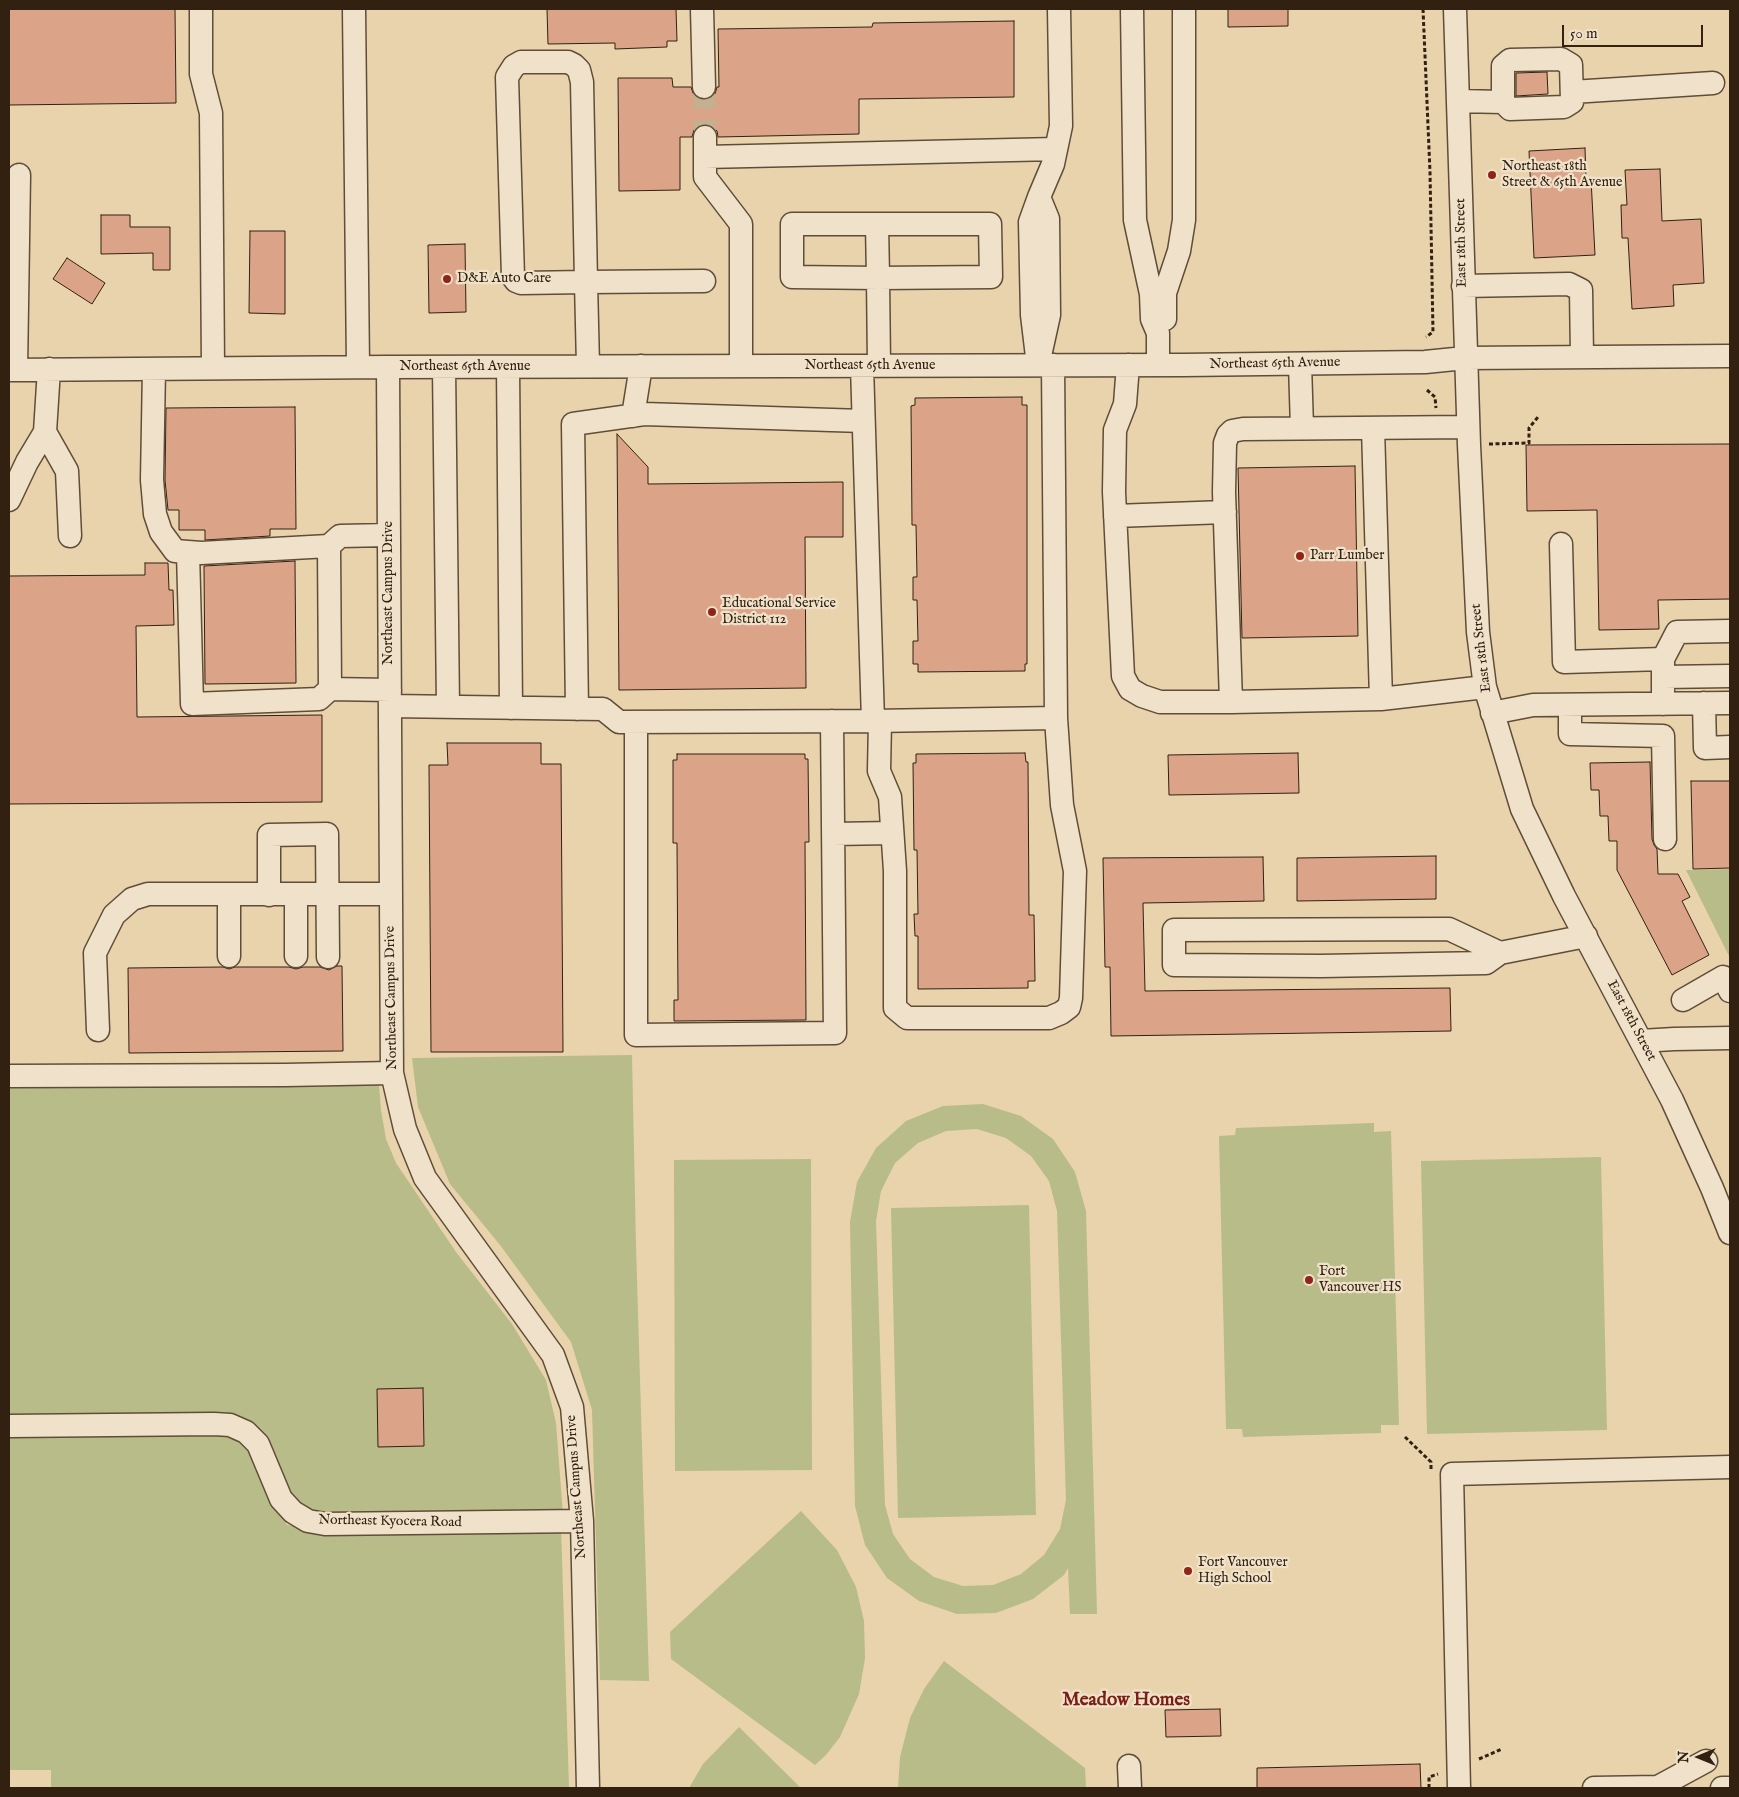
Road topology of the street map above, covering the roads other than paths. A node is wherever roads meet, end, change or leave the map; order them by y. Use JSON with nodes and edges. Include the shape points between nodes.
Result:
{"nodes":[{"id":1,"x":202,"y":9,"type":"edge"},
{"id":2,"x":354,"y":9,"type":"edge"},
{"id":3,"x":702,"y":9,"type":"edge"},
{"id":4,"x":1059,"y":9,"type":"edge"},
{"id":5,"x":1132,"y":9,"type":"edge"},
{"id":6,"x":1184,"y":9,"type":"edge"},
{"id":7,"x":1455,"y":9,"type":"edge"},
{"id":8,"x":1713,"y":83,"type":"dead end"},
{"id":9,"x":704,"y":87,"type":"tunnel mouth"},
{"id":10,"x":1572,"y":92,"type":"junction"},
{"id":11,"x":1458,"y":101,"type":"junction"},
{"id":12,"x":1503,"y":102,"type":"junction"},
{"id":13,"x":1056,"y":149,"type":"junction"},
{"id":14,"x":19,"y":175,"type":"dead end"},
{"id":15,"x":877,"y":224,"type":"junction"},
{"id":16,"x":878,"y":278,"type":"junction"},
{"id":17,"x":704,"y":281,"type":"dead end"},
{"id":18,"x":586,"y":282,"type":"junction"},
{"id":19,"x":1463,"y":286,"type":"junction"},
{"id":20,"x":1158,"y":333,"type":"junction"},
{"id":21,"x":1730,"y":356,"type":"edge"},
{"id":22,"x":1582,"y":357,"type":"junction"},
{"id":23,"x":1465,"y":358,"type":"junction"},
{"id":24,"x":1300,"y":364,"type":"junction"},
{"id":25,"x":1128,"y":365,"type":"junction"},
{"id":26,"x":1158,"y":365,"type":"junction"},
{"id":27,"x":588,"y":366,"type":"junction"},
{"id":28,"x":641,"y":366,"type":"junction"},
{"id":29,"x":741,"y":366,"type":"junction"},
{"id":30,"x":870,"y":366,"type":"junction"},
{"id":31,"x":1046,"y":366,"type":"junction"},
{"id":32,"x":358,"y":367,"type":"junction"},
{"id":33,"x":388,"y":367,"type":"junction"},
{"id":34,"x":444,"y":367,"type":"junction"},
{"id":35,"x":508,"y":367,"type":"junction"},
{"id":36,"x":154,"y":368,"type":"junction"},
{"id":37,"x":213,"y":368,"type":"junction"},
{"id":38,"x":12,"y":370,"type":"edge"},
{"id":39,"x":49,"y":370,"type":"junction"},
{"id":40,"x":633,"y":416,"type":"junction"},
{"id":41,"x":863,"y":421,"type":"junction"},
{"id":42,"x":1302,"y":428,"type":"junction"},
{"id":43,"x":1372,"y":428,"type":"junction"},
{"id":44,"x":45,"y":432,"type":"junction"},
{"id":45,"x":1469,"y":436,"type":"junction"},
{"id":46,"x":9,"y":500,"type":"edge"},
{"id":47,"x":1225,"y":512,"type":"junction"},
{"id":48,"x":1115,"y":516,"type":"junction"},
{"id":49,"x":389,"y":535,"type":"junction"},
{"id":50,"x":70,"y":536,"type":"dead end"},
{"id":51,"x":1561,"y":544,"type":"dead end"},
{"id":52,"x":329,"y":546,"type":"junction"},
{"id":53,"x":188,"y":552,"type":"junction"},
{"id":54,"x":1730,"y":631,"type":"edge"},
{"id":55,"x":1663,"y":668,"type":"junction"},
{"id":56,"x":1730,"y":676,"type":"edge"},
{"id":57,"x":1485,"y":687,"type":"junction"},
{"id":58,"x":330,"y":689,"type":"junction"},
{"id":59,"x":390,"y":698,"type":"junction"},
{"id":60,"x":1381,"y":699,"type":"junction"},
{"id":61,"x":1231,"y":702,"type":"junction"},
{"id":62,"x":1704,"y":703,"type":"junction"},
{"id":63,"x":1730,"y":703,"type":"edge"},
{"id":64,"x":1663,"y":704,"type":"junction"},
{"id":65,"x":1570,"y":705,"type":"junction"},
{"id":66,"x":448,"y":707,"type":"junction"},
{"id":67,"x":511,"y":708,"type":"junction"},
{"id":68,"x":577,"y":709,"type":"junction"},
{"id":69,"x":1492,"y":712,"type":"junction"},
{"id":70,"x":1056,"y":718,"type":"junction"},
{"id":71,"x":832,"y":721,"type":"junction"},
{"id":72,"x":876,"y":721,"type":"junction"},
{"id":73,"x":636,"y":722,"type":"junction"},
{"id":74,"x":1730,"y":747,"type":"edge"},
{"id":75,"x":892,"y":833,"type":"junction"},
{"id":76,"x":833,"y":834,"type":"junction"},
{"id":77,"x":1665,"y":839,"type":"dead end"},
{"id":78,"x":296,"y":894,"type":"junction"},
{"id":79,"x":328,"y":894,"type":"junction"},
{"id":80,"x":391,"y":894,"type":"junction"},
{"id":81,"x":228,"y":895,"type":"junction"},
{"id":82,"x":269,"y":895,"type":"junction"},
{"id":83,"x":1586,"y":936,"type":"junction"},
{"id":84,"x":1500,"y":953,"type":"junction"},
{"id":85,"x":229,"y":956,"type":"dead end"},
{"id":86,"x":296,"y":956,"type":"dead end"},
{"id":87,"x":328,"y":957,"type":"dead end"},
{"id":88,"x":1730,"y":991,"type":"edge"},
{"id":89,"x":1683,"y":1000,"type":"dead end"},
{"id":90,"x":98,"y":1030,"type":"dead end"},
{"id":91,"x":1730,"y":1038,"type":"edge"},
{"id":92,"x":1642,"y":1041,"type":"junction"},
{"id":93,"x":392,"y":1072,"type":"junction"},
{"id":94,"x":9,"y":1076,"type":"edge"},
{"id":95,"x":1730,"y":1233,"type":"edge"},
{"id":96,"x":9,"y":1426,"type":"edge"},
{"id":97,"x":1730,"y":1467,"type":"edge"},
{"id":98,"x":582,"y":1521,"type":"junction"},
{"id":99,"x":1706,"y":1761,"type":"dead end"},
{"id":100,"x":588,"y":1788,"type":"edge"},
{"id":101,"x":1459,"y":1788,"type":"edge"},
{"id":102,"x":1594,"y":1788,"type":"edge"},
{"id":103,"x":1722,"y":1788,"type":"edge"},
{"id":104,"x":1730,"y":1788,"type":"edge"}],
"edges":[{"from":1,"to":37,"type":"street","via":[[201,74],[211,113]]},
{"from":2,"to":32,"type":"street"},
{"from":3,"to":9,"type":"street"},
{"from":4,"to":13,"type":"street","via":[[1061,126]]},
{"from":5,"to":20,"type":"street","via":[[1135,220],[1151,294],[1152,319]]},
{"from":6,"to":20,"type":"street","via":[[1184,220],[1179,251],[1166,293],[1165,320]]},
{"from":7,"to":11,"type":"street","name":"East 18th Street"},
{"from":8,"to":10,"type":"street"},
{"from":10,"to":12,"type":"street","via":[[1572,102],[1564,107],[1510,109]]},
{"from":10,"to":12,"type":"street","via":[[1571,65],[1561,60],[1510,60],[1503,66]]},
{"from":11,"to":12,"type":"street"},
{"from":11,"to":19,"type":"street","name":"East 18th Street"},
{"from":13,"to":29,"type":"street","via":[[704,147],[705,177],[741,224]]},
{"from":13,"to":31,"type":"street","via":[[1038,198],[1048,219]]},
{"from":14,"to":38,"type":"street"},
{"from":15,"to":16,"type":"street"},
{"from":15,"to":16,"type":"street","via":[[792,224],[792,277]]},
{"from":15,"to":16,"type":"street","via":[[990,224],[991,268],[991,277]]},
{"from":16,"to":30,"type":"street"},
{"from":17,"to":18,"type":"street"},
{"from":18,"to":18,"type":"street","via":[[582,82],[579,70],[568,62],[521,62],[514,66],[507,78],[512,277],[521,283]]},
{"from":18,"to":27,"type":"street"},
{"from":19,"to":22,"type":"street","via":[[1569,284],[1580,290]]},
{"from":19,"to":23,"type":"street","name":"East 18th Street"},
{"from":20,"to":26,"type":"street"},
{"from":21,"to":22,"type":"street","name":"Northeast 65th Avenue"},
{"from":22,"to":23,"type":"street","name":"Northeast 65th Avenue"},
{"from":23,"to":24,"type":"street","name":"Northeast 65th Avenue","via":[[1425,362]]},
{"from":23,"to":45,"type":"street","name":"East 18th Street"},
{"from":24,"to":26,"type":"street","name":"Northeast 65th Avenue"},
{"from":24,"to":42,"type":"street"},
{"from":25,"to":26,"type":"street","name":"Northeast 65th Avenue"},
{"from":25,"to":31,"type":"street","name":"Northeast 65th Avenue"},
{"from":25,"to":48,"type":"street","via":[[1124,404],[1115,430]]},
{"from":27,"to":28,"type":"street","name":"Northeast 65th Avenue"},
{"from":27,"to":35,"type":"street","name":"Northeast 65th Avenue"},
{"from":28,"to":29,"type":"street","name":"Northeast 65th Avenue"},
{"from":28,"to":40,"type":"street"},
{"from":29,"to":30,"type":"street","name":"Northeast 65th Avenue"},
{"from":30,"to":31,"type":"street","name":"Northeast 65th Avenue"},
{"from":30,"to":41,"type":"street"},
{"from":31,"to":70,"type":"street"},
{"from":32,"to":33,"type":"street","name":"Northeast 65th Avenue"},
{"from":32,"to":37,"type":"street","name":"Northeast 65th Avenue"},
{"from":33,"to":34,"type":"street","name":"Northeast 65th Avenue"},
{"from":33,"to":49,"type":"street","name":"Northeast Campus Drive"},
{"from":34,"to":35,"type":"street","name":"Northeast 65th Avenue"},
{"from":34,"to":66,"type":"street"},
{"from":35,"to":67,"type":"street"},
{"from":36,"to":37,"type":"street","name":"Northeast 65th Avenue"},
{"from":36,"to":39,"type":"street","name":"Northeast 65th Avenue"},
{"from":36,"to":53,"type":"street","via":[[152,480],[155,514],[161,532],[175,551]]},
{"from":38,"to":39,"type":"street","name":"Northeast 65th Avenue"},
{"from":39,"to":44,"type":"street"},
{"from":40,"to":41,"type":"street"},
{"from":40,"to":68,"type":"street","via":[[572,424]]},
{"from":41,"to":72,"type":"street"},
{"from":42,"to":43,"type":"street"},
{"from":42,"to":47,"type":"street","via":[[1243,429],[1228,435],[1225,443]]},
{"from":43,"to":45,"type":"street"},
{"from":43,"to":60,"type":"street"},
{"from":44,"to":46,"type":"street"},
{"from":44,"to":50,"type":"street","via":[[66,471]]},
{"from":45,"to":57,"type":"street","name":"East 18th Street","via":[[1478,632]]},
{"from":47,"to":48,"type":"street"},
{"from":47,"to":61,"type":"street"},
{"from":48,"to":61,"type":"street","via":[[1123,676],[1130,689],[1160,702]]},
{"from":49,"to":52,"type":"street","via":[[340,536]]},
{"from":49,"to":59,"type":"street","name":"Northeast Campus Drive"},
{"from":51,"to":55,"type":"street","via":[[1564,662]]},
{"from":52,"to":53,"type":"street"},
{"from":52,"to":58,"type":"street"},
{"from":53,"to":58,"type":"street","via":[[192,704],[319,699]]},
{"from":54,"to":55,"type":"street","via":[[1676,632]]},
{"from":55,"to":56,"type":"street"},
{"from":55,"to":64,"type":"street"},
{"from":57,"to":60,"type":"street"},
{"from":57,"to":69,"type":"street","name":"East 18th Street"},
{"from":58,"to":59,"type":"street"},
{"from":59,"to":66,"type":"street"},
{"from":59,"to":80,"type":"street","name":"Northeast Campus Drive"},
{"from":60,"to":61,"type":"street"},
{"from":62,"to":63,"type":"street"},
{"from":62,"to":64,"type":"street"},
{"from":62,"to":74,"type":"street","via":[[1705,748]]},
{"from":64,"to":65,"type":"street"},
{"from":65,"to":69,"type":"street","via":[[1533,705]]},
{"from":65,"to":77,"type":"street","via":[[1570,734],[1663,736]]},
{"from":66,"to":67,"type":"street"},
{"from":67,"to":68,"type":"street"},
{"from":68,"to":73,"type":"street","via":[[603,709],[619,722]]},
{"from":69,"to":83,"type":"street","name":"East 18th Street","via":[[1522,809]]},
{"from":70,"to":72,"type":"street"},
{"from":70,"to":75,"type":"street","via":[[1062,805],[1075,871],[1071,998],[1061,1013],[1050,1018],[908,1018],[895,1008]]},
{"from":71,"to":72,"type":"street"},
{"from":71,"to":73,"type":"street"},
{"from":71,"to":76,"type":"street"},
{"from":72,"to":75,"type":"street","via":[[879,771],[890,797]]},
{"from":73,"to":76,"type":"street","via":[[636,1035],[835,1033]]},
{"from":75,"to":76,"type":"street"},
{"from":78,"to":79,"type":"street"},
{"from":78,"to":82,"type":"street"},
{"from":78,"to":86,"type":"street"},
{"from":79,"to":80,"type":"street"},
{"from":79,"to":82,"type":"street","via":[[327,834],[269,835]]},
{"from":79,"to":87,"type":"street"},
{"from":80,"to":93,"type":"street","name":"Northeast Campus Drive"},
{"from":81,"to":82,"type":"street"},
{"from":81,"to":85,"type":"street"},
{"from":81,"to":90,"type":"street","via":[[148,894],[132,899],[114,915],[95,953]]},
{"from":83,"to":84,"type":"street"},
{"from":83,"to":92,"type":"street","name":"East 18th Street"},
{"from":84,"to":84,"type":"street","via":[[1449,929],[1174,930],[1174,965],[1486,963]]},
{"from":88,"to":89,"type":"street","via":[[1723,977]]},
{"from":91,"to":92,"type":"street"},
{"from":92,"to":95,"type":"street","name":"East 18th Street","via":[[1672,1100]]},
{"from":93,"to":94,"type":"street"},
{"from":93,"to":98,"type":"street","name":"Northeast Campus Drive","via":[[405,1129],[425,1178],[552,1355],[572,1407]]},
{"from":96,"to":98,"type":"street","name":"Northeast Kyocera Road","via":[[230,1425],[246,1432],[258,1444],[281,1499],[293,1512],[326,1524]]},
{"from":97,"to":101,"type":"street","via":[[1452,1474]]},
{"from":98,"to":100,"type":"street","name":"Northeast Campus Drive"},
{"from":99,"to":102,"type":"street","via":[[1658,1787]]},
{"from":103,"to":104,"type":"street"}]}
